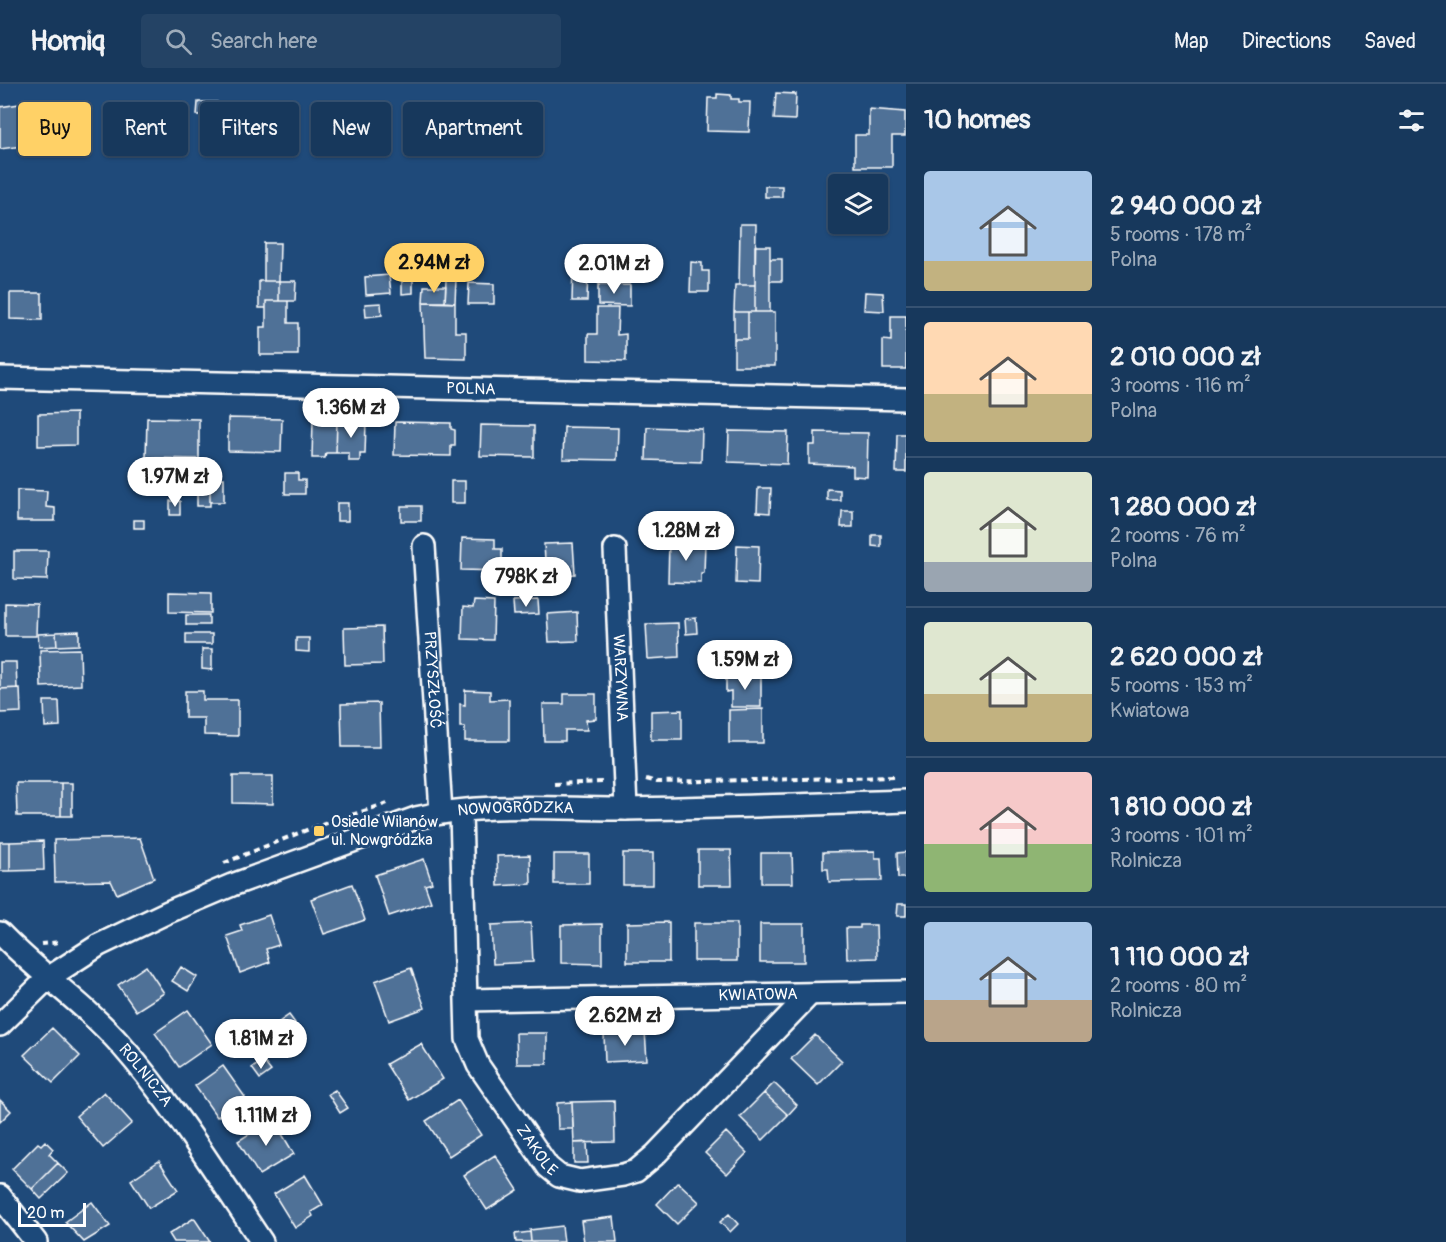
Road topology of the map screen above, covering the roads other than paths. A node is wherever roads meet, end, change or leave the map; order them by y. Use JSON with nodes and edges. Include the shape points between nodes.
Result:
{"nodes":[{"id":1,"x":0,"y":378,"type":"edge"},
{"id":2,"x":906,"y":399,"type":"edge"},
{"id":3,"x":424,"y":546,"type":"dead end"},
{"id":4,"x":615,"y":549,"type":"dead end"},
{"id":5,"x":906,"y":801,"type":"edge"},
{"id":6,"x":626,"y":808,"type":"junction"},
{"id":7,"x":451,"y":811,"type":"junction"},
{"id":8,"x":0,"y":933,"type":"edge"},
{"id":9,"x":48,"y":978,"type":"junction"},
{"id":10,"x":906,"y":992,"type":"edge"},
{"id":11,"x":810,"y":994,"type":"junction"},
{"id":12,"x":467,"y":1000,"type":"junction"},
{"id":13,"x":0,"y":1025,"type":"edge"},
{"id":14,"x":0,"y":1196,"type":"edge"},
{"id":15,"x":36,"y":1242,"type":"edge"},
{"id":16,"x":262,"y":1242,"type":"edge"}],
"edges":[{"from":1,"to":2,"type":"street","name":"POLNA"},
{"from":3,"to":7,"type":"street","name":"PRZYSZŁOŚĆ"},
{"from":4,"to":6,"type":"street","name":"WARZYWNA"},
{"from":5,"to":6,"type":"street","name":"NOWOGRÓDZKA"},
{"from":6,"to":7,"type":"street","name":"NOWOGRÓDZKA"},
{"from":7,"to":9,"type":"street","name":"NOWOGRÓDZKA","via":[[392,826],[179,907],[99,945]]},
{"from":7,"to":12,"type":"street","name":"ZAKOLE"},
{"from":8,"to":9,"type":"street","name":"ROLNICZA"},
{"from":9,"to":13,"type":"street","name":"NOWOGRÓDZKA"},
{"from":9,"to":16,"type":"street","name":"ROLNICZA","via":[[78,1000],[145,1074]]},
{"from":10,"to":11,"type":"street","name":"KWIATOWA"},
{"from":11,"to":12,"type":"street","name":"KWIATOWA"},
{"from":11,"to":12,"type":"street","name":"ZAKOLE","via":[[636,1171],[580,1181],[560,1176],[548,1167],[478,1065],[468,1039]]},
{"from":14,"to":15,"type":"street"}]}
